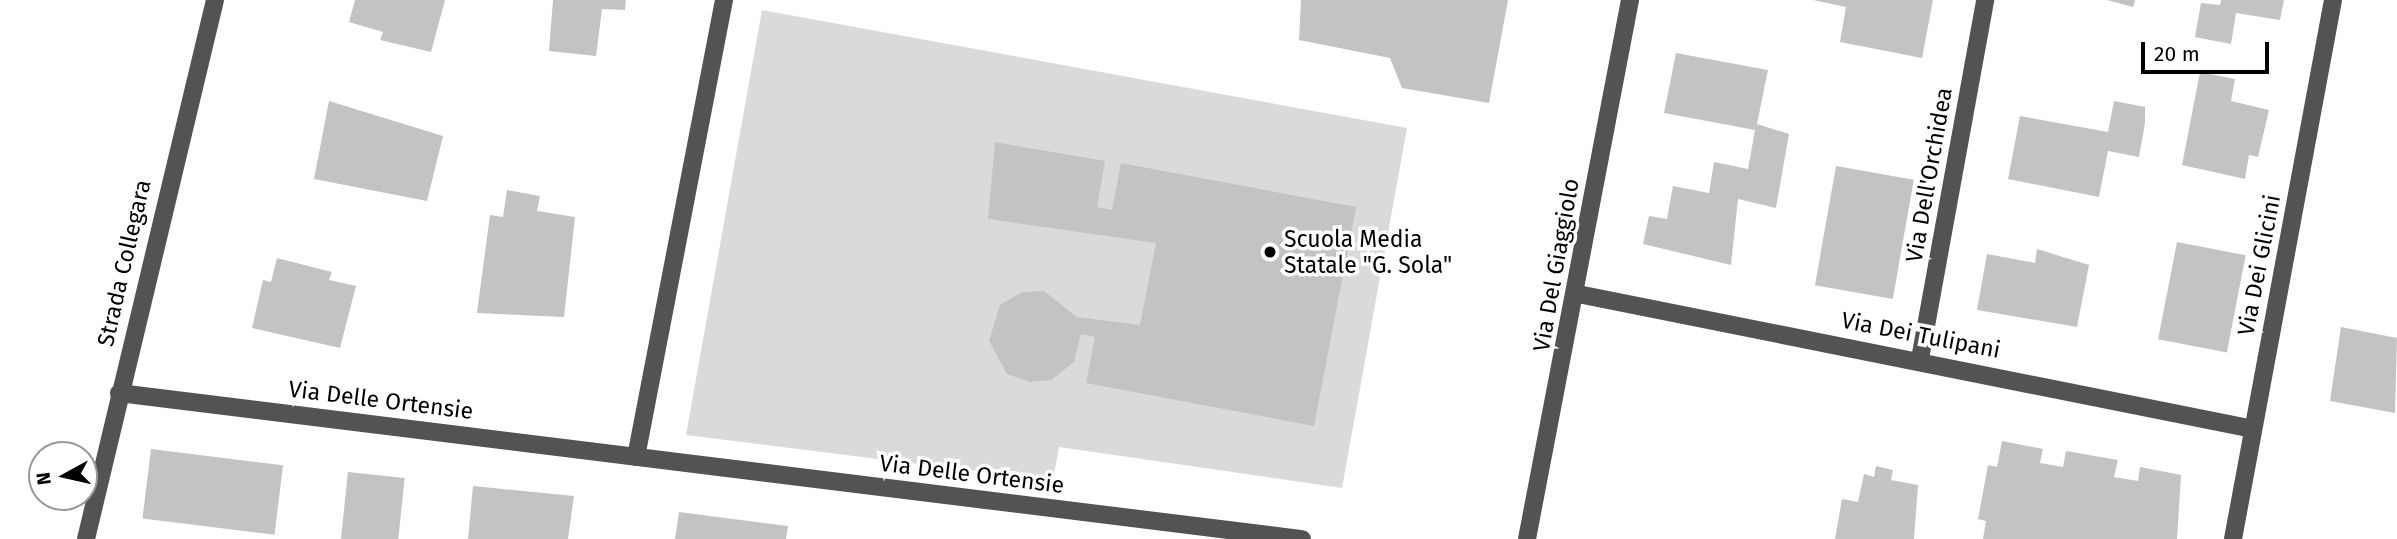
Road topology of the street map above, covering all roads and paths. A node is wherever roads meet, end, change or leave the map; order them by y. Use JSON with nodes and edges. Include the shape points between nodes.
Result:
{"nodes":[{"id":1,"x":215,"y":0,"type":"edge"},
{"id":2,"x":724,"y":0,"type":"edge"},
{"id":3,"x":1630,"y":0,"type":"edge"},
{"id":4,"x":1985,"y":0,"type":"edge"},
{"id":5,"x":2333,"y":0,"type":"edge"},
{"id":6,"x":1578,"y":293,"type":"junction"},
{"id":7,"x":1920,"y":359,"type":"junction"},
{"id":8,"x":119,"y":393,"type":"junction"},
{"id":9,"x":2253,"y":429,"type":"junction"},
{"id":10,"x":636,"y":457,"type":"junction"},
{"id":11,"x":86,"y":539,"type":"edge"},
{"id":12,"x":1302,"y":539,"type":"edge"},
{"id":13,"x":1527,"y":539,"type":"edge"},
{"id":14,"x":2233,"y":539,"type":"edge"}],
"edges":[{"from":1,"to":8,"type":"street","name":"Strada Collegara"},
{"from":2,"to":10,"type":"street"},
{"from":3,"to":6,"type":"street","name":"Via Del Giaggiolo"},
{"from":4,"to":7,"type":"street","name":"Via Dell'Orchidea"},
{"from":5,"to":9,"type":"street","name":"Via Dei Glicini"},
{"from":6,"to":7,"type":"street","name":"Via Dei Tulipani"},
{"from":6,"to":13,"type":"street","name":"Via Del Giaggiolo"},
{"from":7,"to":9,"type":"street","name":"Via Dei Tulipani"},
{"from":8,"to":10,"type":"street","name":"Via Delle Ortensie"},
{"from":8,"to":11,"type":"street","name":"Strada Collegara"},
{"from":9,"to":14,"type":"street","name":"Via Dei Glicini"},
{"from":10,"to":12,"type":"street","name":"Via Delle Ortensie"}]}
